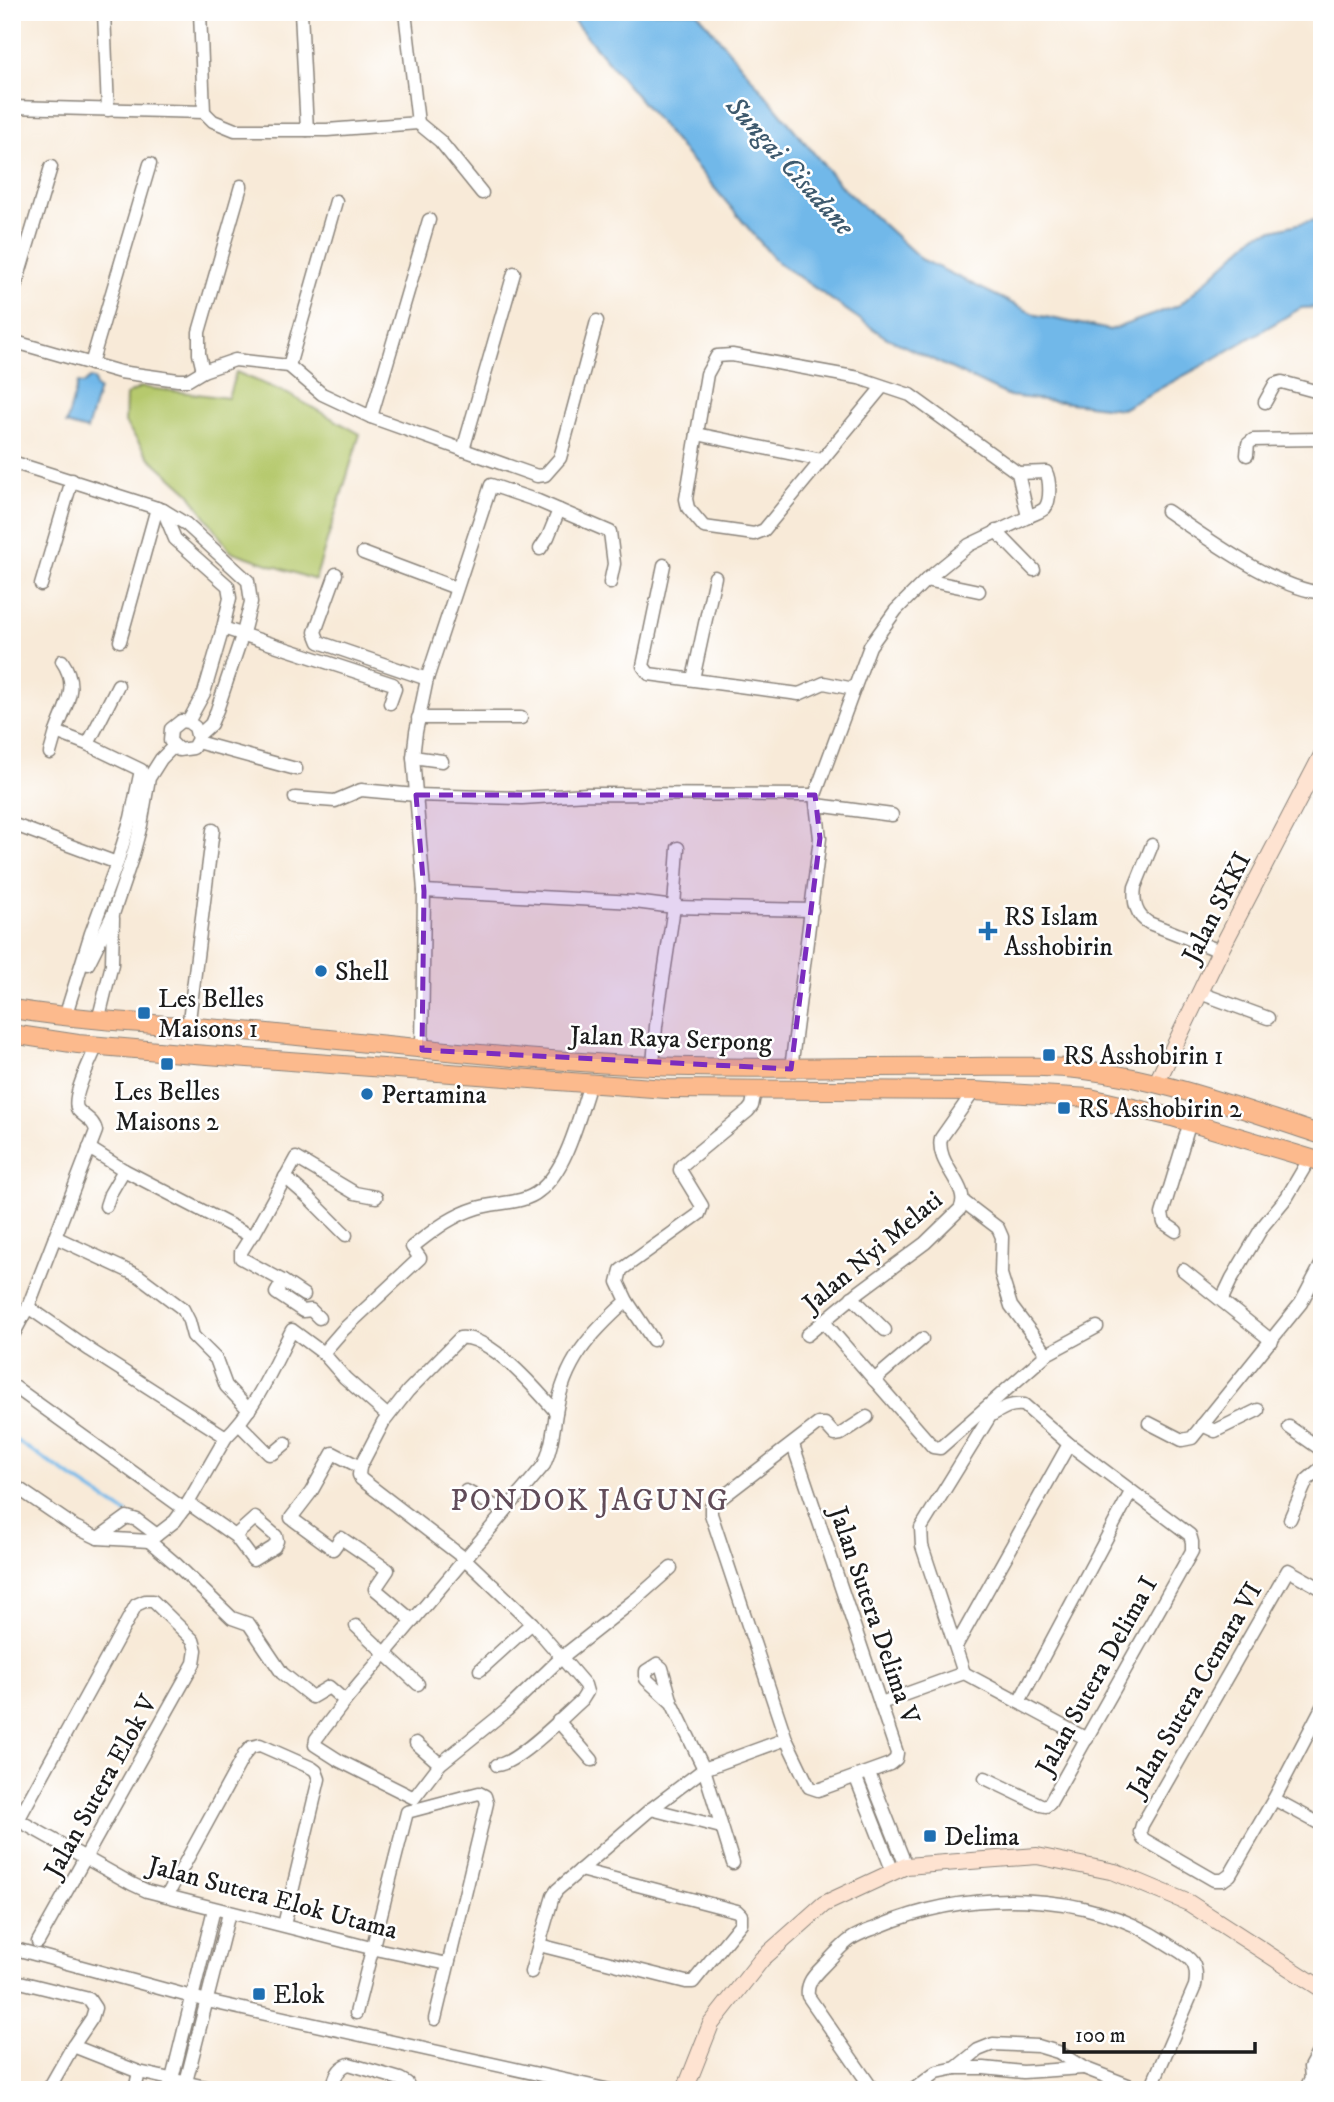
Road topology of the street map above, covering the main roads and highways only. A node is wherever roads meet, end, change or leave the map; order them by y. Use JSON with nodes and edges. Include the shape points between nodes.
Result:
{"nodes":[{"id":1,"x":16,"y":1010,"type":"edge"},
{"id":2,"x":13,"y":1034,"type":"edge"},
{"id":3,"x":951,"y":1066,"type":"junction"},
{"id":4,"x":947,"y":1090,"type":"junction"},
{"id":5,"x":1322,"y":1135,"type":"edge"},
{"id":6,"x":1316,"y":1160,"type":"edge"}],
"edges":[{"from":1,"to":2,"type":"main road"},
{"from":1,"to":3,"type":"main road","name":"Jalan Raya Serpong","via":[[422,1050],[653,1066]]},
{"from":2,"to":4,"type":"main road","name":"Jalan Raya Serpong","via":[[97,1045],[666,1089]]},
{"from":3,"to":4,"type":"main road"},
{"from":3,"to":5,"type":"main road","name":"Jalan Raya Serpong","via":[[1053,1067],[1157,1082]]},
{"from":4,"to":6,"type":"main road","name":"Jalan Raya Serpong","via":[[1090,1098]]}]}
